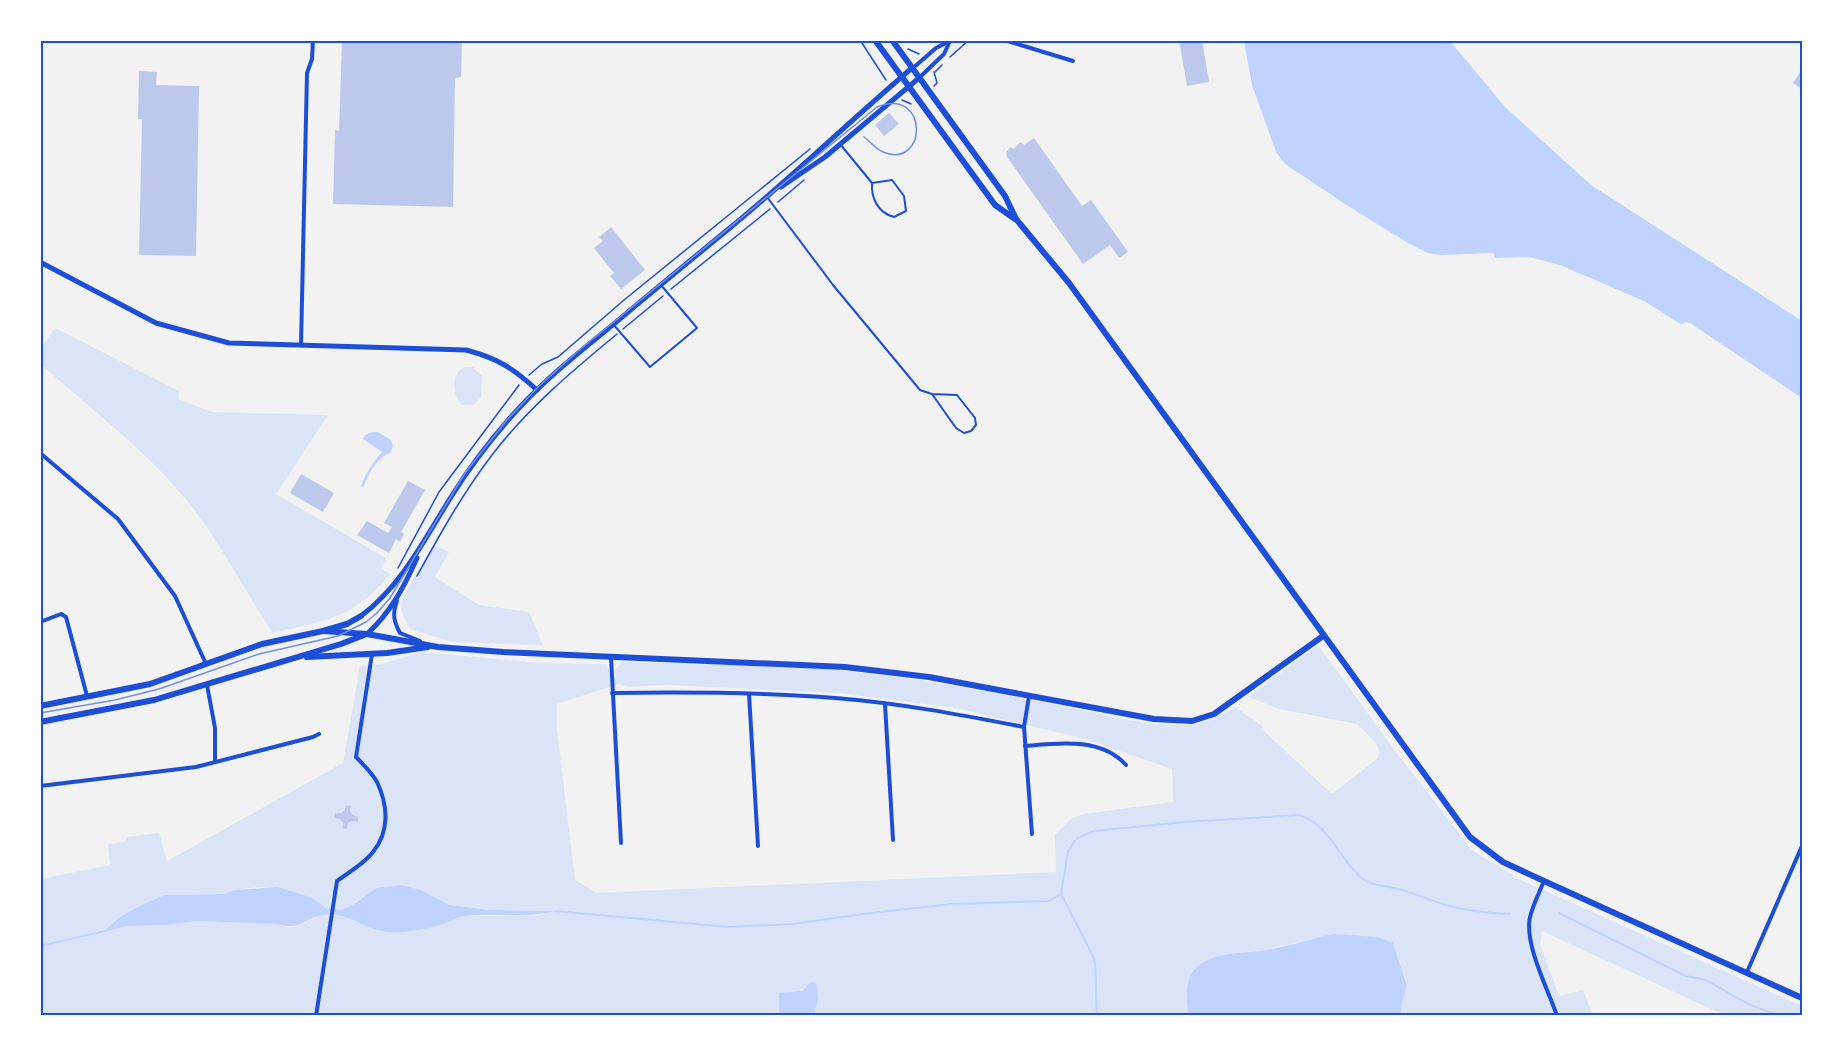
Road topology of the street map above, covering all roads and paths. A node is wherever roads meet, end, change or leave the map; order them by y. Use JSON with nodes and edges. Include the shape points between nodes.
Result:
{"nodes":[{"id":1,"x":313,"y":40,"type":"edge"},
{"id":2,"x":860,"y":40,"type":"edge"},
{"id":3,"x":874,"y":40,"type":"edge"},
{"id":4,"x":892,"y":40,"type":"edge"},
{"id":5,"x":969,"y":40,"type":"edge"},
{"id":6,"x":1004,"y":40,"type":"edge"},
{"id":7,"x":950,"y":41,"type":"edge"},
{"id":8,"x":908,"y":49,"type":"dead end"},
{"id":9,"x":919,"y":54,"type":"dead end"},
{"id":10,"x":950,"y":57,"type":"dead end"},
{"id":11,"x":1073,"y":61,"type":"dead end"},
{"id":12,"x":942,"y":65,"type":"dead end"},
{"id":13,"x":912,"y":68,"type":"junction"},
{"id":14,"x":901,"y":78,"type":"junction"},
{"id":15,"x":919,"y":78,"type":"junction"},
{"id":16,"x":887,"y":82,"type":"dead end"},
{"id":17,"x":937,"y":83,"type":"dead end"},
{"id":18,"x":908,"y":87,"type":"junction"},
{"id":19,"x":903,"y":100,"type":"dead end"},
{"id":20,"x":911,"y":104,"type":"dead end"},
{"id":21,"x":816,"y":144,"type":"dead end"},
{"id":22,"x":840,"y":144,"type":"junction"},
{"id":23,"x":872,"y":183,"type":"junction"},
{"id":24,"x":767,"y":197,"type":"junction"},
{"id":25,"x":1016,"y":219,"type":"junction"},
{"id":26,"x":41,"y":262,"type":"edge"},
{"id":27,"x":661,"y":285,"type":"junction"},
{"id":28,"x":613,"y":324,"type":"junction"},
{"id":29,"x":301,"y":345,"type":"junction"},
{"id":30,"x":525,"y":378,"type":"junction"},
{"id":31,"x":537,"y":390,"type":"junction"},
{"id":32,"x":932,"y":394,"type":"junction"},
{"id":33,"x":40,"y":453,"type":"edge"},
{"id":34,"x":421,"y":548,"type":"junction"},
{"id":35,"x":394,"y":574,"type":"dead end"},
{"id":36,"x":399,"y":595,"type":"junction"},
{"id":37,"x":361,"y":616,"type":"joint"},
{"id":38,"x":40,"y":622,"type":"edge"},
{"id":39,"x":323,"y":631,"type":"junction"},
{"id":40,"x":366,"y":634,"type":"junction"},
{"id":41,"x":400,"y":636,"type":"junction"},
{"id":42,"x":1323,"y":636,"type":"junction"},
{"id":43,"x":438,"y":646,"type":"junction"},
{"id":44,"x":393,"y":652,"type":"junction"},
{"id":45,"x":372,"y":654,"type":"junction"},
{"id":46,"x":611,"y":657,"type":"junction"},
{"id":47,"x":287,"y":659,"type":"junction"},
{"id":48,"x":206,"y":664,"type":"junction"},
{"id":49,"x":207,"y":685,"type":"junction"},
{"id":50,"x":612,"y":693,"type":"junction"},
{"id":51,"x":749,"y":694,"type":"junction"},
{"id":52,"x":1029,"y":696,"type":"junction"},
{"id":53,"x":87,"y":697,"type":"junction"},
{"id":54,"x":885,"y":704,"type":"junction"},
{"id":55,"x":40,"y":706,"type":"edge"},
{"id":56,"x":40,"y":723,"type":"edge"},
{"id":57,"x":1024,"y":727,"type":"junction"},
{"id":58,"x":319,"y":734,"type":"dead end"},
{"id":59,"x":1025,"y":746,"type":"junction"},
{"id":60,"x":215,"y":761,"type":"junction"},
{"id":61,"x":1126,"y":765,"type":"dead end"},
{"id":62,"x":40,"y":786,"type":"edge"},
{"id":63,"x":1032,"y":834,"type":"dead end"},
{"id":64,"x":893,"y":840,"type":"dead end"},
{"id":65,"x":621,"y":843,"type":"dead end"},
{"id":66,"x":758,"y":846,"type":"dead end"},
{"id":67,"x":1803,"y":846,"type":"edge"},
{"id":68,"x":1544,"y":882,"type":"junction"},
{"id":69,"x":1746,"y":973,"type":"junction"},
{"id":70,"x":1803,"y":998,"type":"edge"},
{"id":71,"x":316,"y":1016,"type":"edge"},
{"id":72,"x":1557,"y":1016,"type":"edge"}],
"edges":[{"from":1,"to":29,"type":"street","via":[[307,73]]},
{"from":2,"to":16,"type":"path"},
{"from":3,"to":14,"type":"main road"},
{"from":4,"to":13,"type":"main road"},
{"from":5,"to":10,"type":"path"},
{"from":6,"to":11,"type":"street"},
{"from":7,"to":13,"type":"street"},
{"from":7,"to":15,"type":"street","via":[[944,54]]},
{"from":8,"to":9,"type":"path"},
{"from":12,"to":17,"type":"path","via":[[934,73]]},
{"from":13,"to":14,"type":"street"},
{"from":13,"to":15,"type":"main road"},
{"from":14,"to":18,"type":"main road"},
{"from":14,"to":24,"type":"street"},
{"from":15,"to":18,"type":"street"},
{"from":15,"to":25,"type":"main road","via":[[1005,196]]},
{"from":18,"to":22,"type":"street"},
{"from":18,"to":25,"type":"main road","via":[[995,205]]},
{"from":19,"to":20,"type":"path"},
{"from":21,"to":30,"type":"path","via":[[558,357]]},
{"from":22,"to":23,"type":"lane"},
{"from":22,"to":24,"type":"street"},
{"from":23,"to":23,"type":"lane","via":[[871,196],[885,215],[894,218],[906,211],[904,196],[892,180]]},
{"from":24,"to":27,"type":"street"},
{"from":24,"to":32,"type":"lane","via":[[884,348],[920,390]]},
{"from":25,"to":42,"type":"main road","via":[[1069,283]]},
{"from":26,"to":29,"type":"street","via":[[156,323],[229,342]]},
{"from":27,"to":28,"type":"street"},
{"from":27,"to":28,"type":"lane","via":[[697,328],[650,367]]},
{"from":28,"to":31,"type":"street"},
{"from":29,"to":30,"type":"street","via":[[466,350],[503,363]]},
{"from":30,"to":31,"type":"street"},
{"from":30,"to":35,"type":"path","via":[[439,492]]},
{"from":31,"to":34,"type":"street","via":[[466,474]]},
{"from":32,"to":32,"type":"lane","via":[[957,395],[976,425],[964,433],[956,428]]},
{"from":33,"to":48,"type":"street","via":[[118,519],[175,596]]},
{"from":34,"to":36,"type":"street"},
{"from":34,"to":37,"type":"street","via":[[394,585]]},
{"from":36,"to":40,"type":"street"},
{"from":36,"to":41,"type":"street","via":[[393,613]]},
{"from":37,"to":39,"type":"main road"},
{"from":38,"to":53,"type":"street","via":[[66,617]]},
{"from":39,"to":40,"type":"main road"},
{"from":39,"to":48,"type":"main road","via":[[262,644]]},
{"from":40,"to":41,"type":"main road"},
{"from":40,"to":47,"type":"main road"},
{"from":41,"to":43,"type":"main road"},
{"from":41,"to":44,"type":"street","via":[[399,647]]},
{"from":42,"to":52,"type":"main road","via":[[1214,714],[1201,719],[1154,719]]},
{"from":42,"to":68,"type":"main road","via":[[1470,837],[1503,862]]},
{"from":43,"to":44,"type":"main road"},
{"from":43,"to":46,"type":"main road"},
{"from":44,"to":45,"type":"main road"},
{"from":45,"to":47,"type":"main road"},
{"from":45,"to":71,"type":"street","via":[[356,757],[376,780],[385,804],[386,823],[372,854],[337,881]]},
{"from":46,"to":50,"type":"street"},
{"from":46,"to":52,"type":"main road","via":[[845,667],[929,677]]},
{"from":47,"to":49,"type":"main road"},
{"from":48,"to":53,"type":"main road","via":[[150,684]]},
{"from":49,"to":56,"type":"main road","via":[[126,707]]},
{"from":49,"to":60,"type":"street"},
{"from":50,"to":51,"type":"street"},
{"from":50,"to":65,"type":"street"},
{"from":51,"to":54,"type":"street"},
{"from":51,"to":66,"type":"street"},
{"from":52,"to":57,"type":"street"},
{"from":53,"to":55,"type":"main road"},
{"from":54,"to":57,"type":"street"},
{"from":54,"to":64,"type":"street"},
{"from":57,"to":59,"type":"street"},
{"from":58,"to":60,"type":"street"},
{"from":59,"to":61,"type":"street","via":[[1078,742],[1117,755]]},
{"from":59,"to":63,"type":"street"},
{"from":60,"to":62,"type":"street","via":[[174,771]]},
{"from":67,"to":69,"type":"street"},
{"from":68,"to":69,"type":"main road"},
{"from":68,"to":72,"type":"street","via":[[1529,930]]},
{"from":69,"to":70,"type":"main road"}]}
